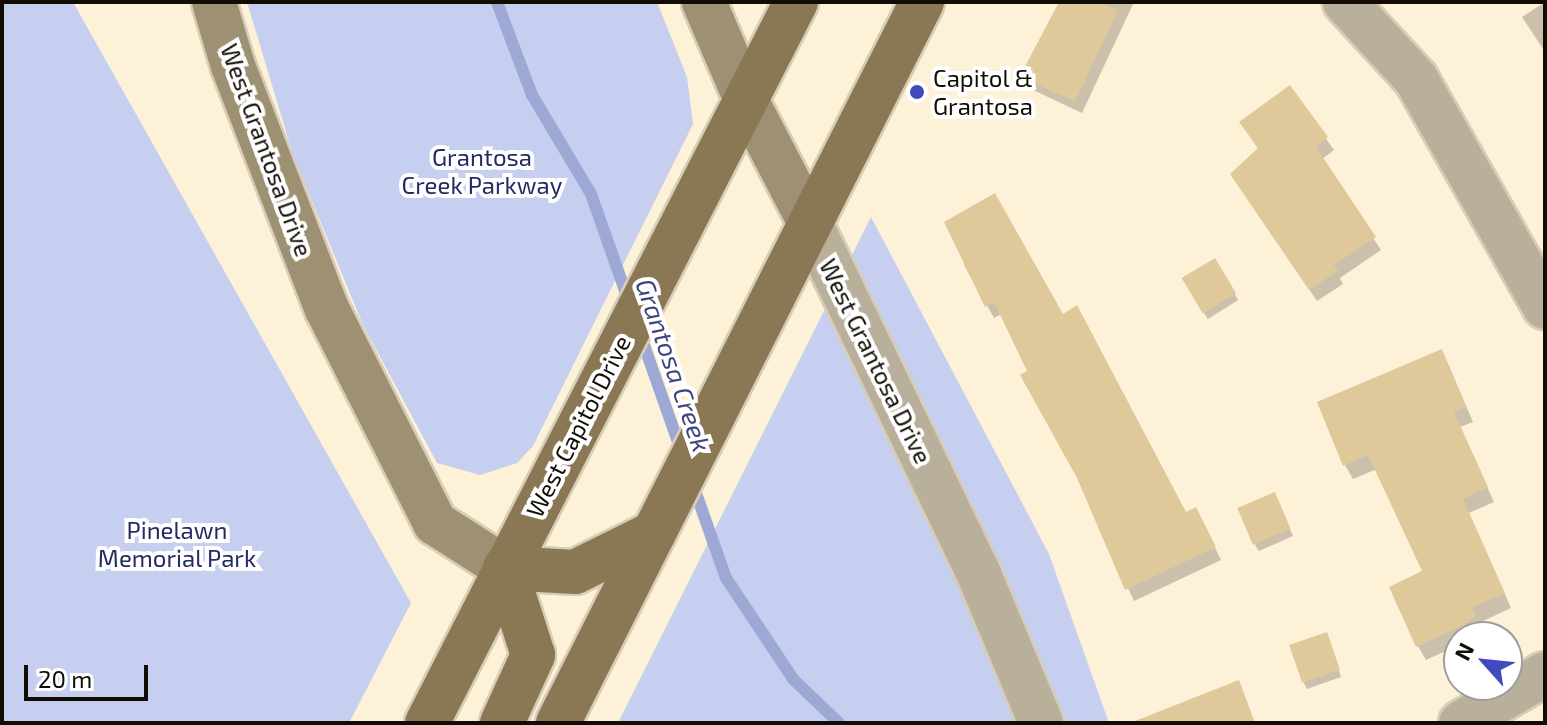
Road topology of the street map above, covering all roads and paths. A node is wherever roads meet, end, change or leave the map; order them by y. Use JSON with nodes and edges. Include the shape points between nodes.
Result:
{"nodes":[{"id":1,"x":214,"y":2,"type":"edge"},
{"id":2,"x":704,"y":2,"type":"edge"},
{"id":3,"x":796,"y":2,"type":"edge"},
{"id":4,"x":922,"y":2,"type":"edge"},
{"id":5,"x":1345,"y":2,"type":"edge"},
{"id":6,"x":746,"y":100,"type":"junction"},
{"id":7,"x":810,"y":223,"type":"junction"},
{"id":8,"x":1545,"y":307,"type":"edge"},
{"id":9,"x":654,"y":533,"type":"junction"},
{"id":10,"x":505,"y":568,"type":"junction"},
{"id":11,"x":1545,"y":674,"type":"edge"},
{"id":12,"x":572,"y":714,"type":"edge"},
{"id":13,"x":427,"y":723,"type":"edge"},
{"id":14,"x":502,"y":723,"type":"edge"},
{"id":15,"x":1041,"y":723,"type":"edge"},
{"id":16,"x":1461,"y":723,"type":"edge"}],
"edges":[{"from":1,"to":10,"type":"street","name":"West Grantosa Drive","via":[[233,66],[327,309],[435,523]]},
{"from":2,"to":6,"type":"street","name":"West Grantosa Drive"},
{"from":3,"to":6,"type":"main road","name":"West Capitol Drive"},
{"from":4,"to":7,"type":"main road"},
{"from":5,"to":8,"type":"street","via":[[1416,79]]},
{"from":6,"to":7,"type":"street","name":"West Grantosa Drive"},
{"from":6,"to":10,"type":"main road","name":"West Capitol Drive"},
{"from":7,"to":9,"type":"main road"},
{"from":7,"to":15,"type":"street","name":"West Grantosa Drive","via":[[980,577]]},
{"from":9,"to":10,"type":"main road","via":[[575,572]]},
{"from":9,"to":12,"type":"main road"},
{"from":10,"to":13,"type":"main road","name":"West Capitol Drive"},
{"from":10,"to":14,"type":"main road","via":[[533,655]]},
{"from":11,"to":16,"type":"street"}]}
